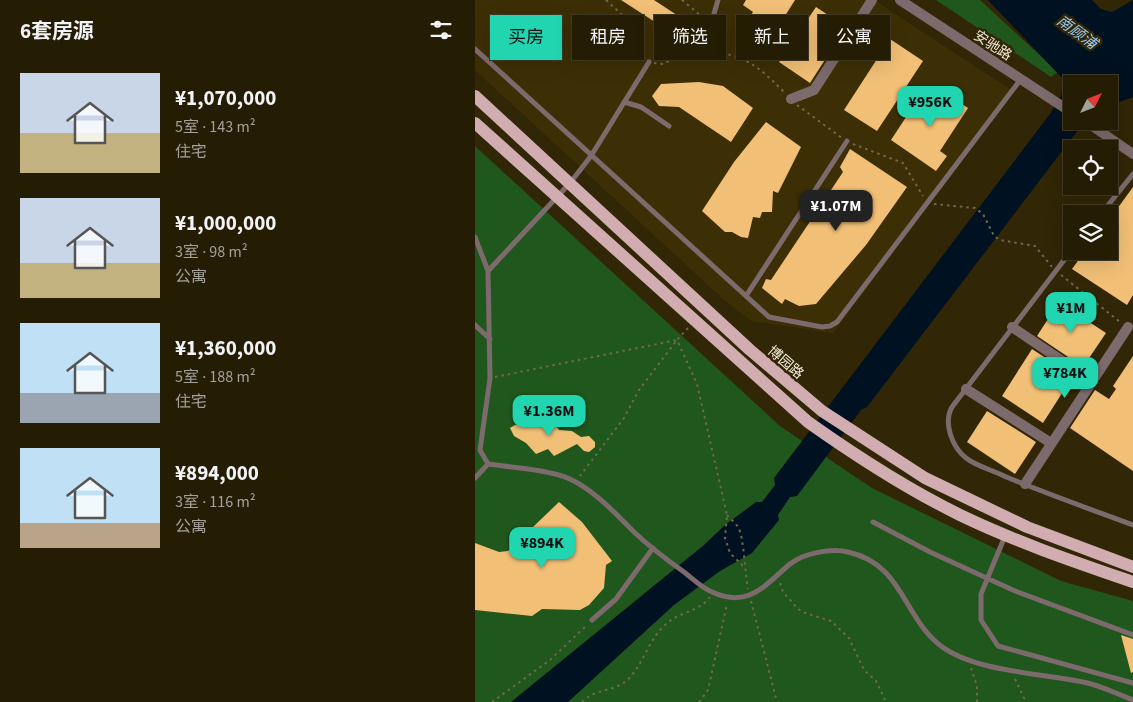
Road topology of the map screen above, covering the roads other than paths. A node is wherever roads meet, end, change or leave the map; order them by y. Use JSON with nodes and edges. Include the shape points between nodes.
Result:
{"nodes":[{"id":1,"x":718,"y":0,"type":"edge"},
{"id":2,"x":873,"y":0,"type":"edge"},
{"id":3,"x":900,"y":0,"type":"edge"},
{"id":4,"x":714,"y":15,"type":"edge"},
{"id":5,"x":475,"y":49,"type":"edge"},
{"id":6,"x":649,"y":62,"type":"road end"},
{"id":7,"x":1021,"y":79,"type":"junction"},
{"id":8,"x":475,"y":96,"type":"edge"},
{"id":9,"x":791,"y":99,"type":"dead end"},
{"id":10,"x":625,"y":102,"type":"junction"},
{"id":11,"x":1063,"y":107,"type":"edge"},
{"id":12,"x":475,"y":123,"type":"edge"},
{"id":13,"x":669,"y":126,"type":"dead end"},
{"id":14,"x":1099,"y":130,"type":"edge"},
{"id":15,"x":847,"y":141,"type":"dead end"},
{"id":16,"x":1133,"y":154,"type":"edge"},
{"id":17,"x":591,"y":156,"type":"junction"},
{"id":18,"x":1133,"y":174,"type":"edge"},
{"id":19,"x":570,"y":183,"type":"junction"},
{"id":20,"x":558,"y":197,"type":"junction"},
{"id":21,"x":1108,"y":205,"type":"edge"},
{"id":22,"x":475,"y":237,"type":"edge"},
{"id":23,"x":1064,"y":260,"type":"edge"},
{"id":24,"x":488,"y":271,"type":"junction"},
{"id":25,"x":746,"y":296,"type":"junction"},
{"id":26,"x":1130,"y":323,"type":"edge"},
{"id":27,"x":475,"y":324,"type":"edge"},
{"id":28,"x":1012,"y":327,"type":"junction"},
{"id":29,"x":490,"y":339,"type":"junction"},
{"id":30,"x":1092,"y":381,"type":"junction"},
{"id":31,"x":966,"y":389,"type":"junction"},
{"id":32,"x":1051,"y":443,"type":"junction"},
{"id":33,"x":488,"y":464,"type":"junction"},
{"id":34,"x":475,"y":478,"type":"edge"},
{"id":35,"x":1025,"y":484,"type":"junction"},
{"id":36,"x":873,"y":522,"type":"dead end"},
{"id":37,"x":1133,"y":525,"type":"edge"},
{"id":38,"x":1005,"y":535,"type":"junction"},
{"id":39,"x":653,"y":548,"type":"junction"},
{"id":40,"x":1130,"y":564,"type":"edge"},
{"id":41,"x":987,"y":578,"type":"junction"},
{"id":42,"x":1133,"y":582,"type":"edge"},
{"id":43,"x":592,"y":620,"type":"road end"},
{"id":44,"x":1133,"y":635,"type":"edge"},
{"id":45,"x":1133,"y":683,"type":"edge"},
{"id":46,"x":1133,"y":700,"type":"edge"}],
"edges":[{"from":1,"to":4,"type":"lane"},
{"from":2,"to":9,"type":"street","via":[[814,90]]},
{"from":3,"to":7,"type":"street","name":"安驰路"},
{"from":5,"to":17,"type":"lane"},
{"from":6,"to":10,"type":"lane"},
{"from":7,"to":11,"type":"street","name":"安驰路"},
{"from":7,"to":25,"type":"lane","via":[[837,322],[830,326],[773,319]]},
{"from":8,"to":19,"type":"main road","name":"博园路"},
{"from":10,"to":13,"type":"lane","via":[[641,107]]},
{"from":10,"to":17,"type":"lane"},
{"from":12,"to":20,"type":"main road"},
{"from":14,"to":16,"type":"street"},
{"from":15,"to":25,"type":"lane"},
{"from":17,"to":19,"type":"lane"},
{"from":17,"to":25,"type":"lane"},
{"from":18,"to":21,"type":"lane"},
{"from":19,"to":20,"type":"lane"},
{"from":19,"to":40,"type":"main road","name":"博园路","via":[[750,350],[822,411],[925,478],[994,513]]},
{"from":20,"to":24,"type":"lane"},
{"from":20,"to":38,"type":"main road","via":[[808,422],[840,445],[959,515]]},
{"from":22,"to":24,"type":"lane"},
{"from":23,"to":28,"type":"lane"},
{"from":24,"to":29,"type":"lane"},
{"from":26,"to":30,"type":"street"},
{"from":27,"to":29,"type":"lane"},
{"from":28,"to":30,"type":"street"},
{"from":28,"to":31,"type":"lane"},
{"from":29,"to":33,"type":"lane","via":[[490,378],[480,450]]},
{"from":30,"to":32,"type":"street"},
{"from":31,"to":32,"type":"street"},
{"from":31,"to":35,"type":"lane","via":[[947,415],[950,433],[961,453],[970,461]]},
{"from":32,"to":35,"type":"street"},
{"from":33,"to":34,"type":"lane"},
{"from":33,"to":39,"type":"lane","via":[[551,474],[576,482],[614,511]]},
{"from":35,"to":37,"type":"lane"},
{"from":36,"to":41,"type":"lane"},
{"from":38,"to":41,"type":"lane"},
{"from":38,"to":42,"type":"main road"},
{"from":39,"to":43,"type":"lane","via":[[616,599]]},
{"from":39,"to":46,"type":"lane","via":[[711,592],[742,598],[777,577],[792,562],[818,552],[847,552],[869,559],[889,573],[922,625],[941,646],[966,660],[1086,682]]},
{"from":41,"to":44,"type":"lane"},
{"from":41,"to":45,"type":"lane","via":[[981,594],[981,620],[998,646]]}]}
